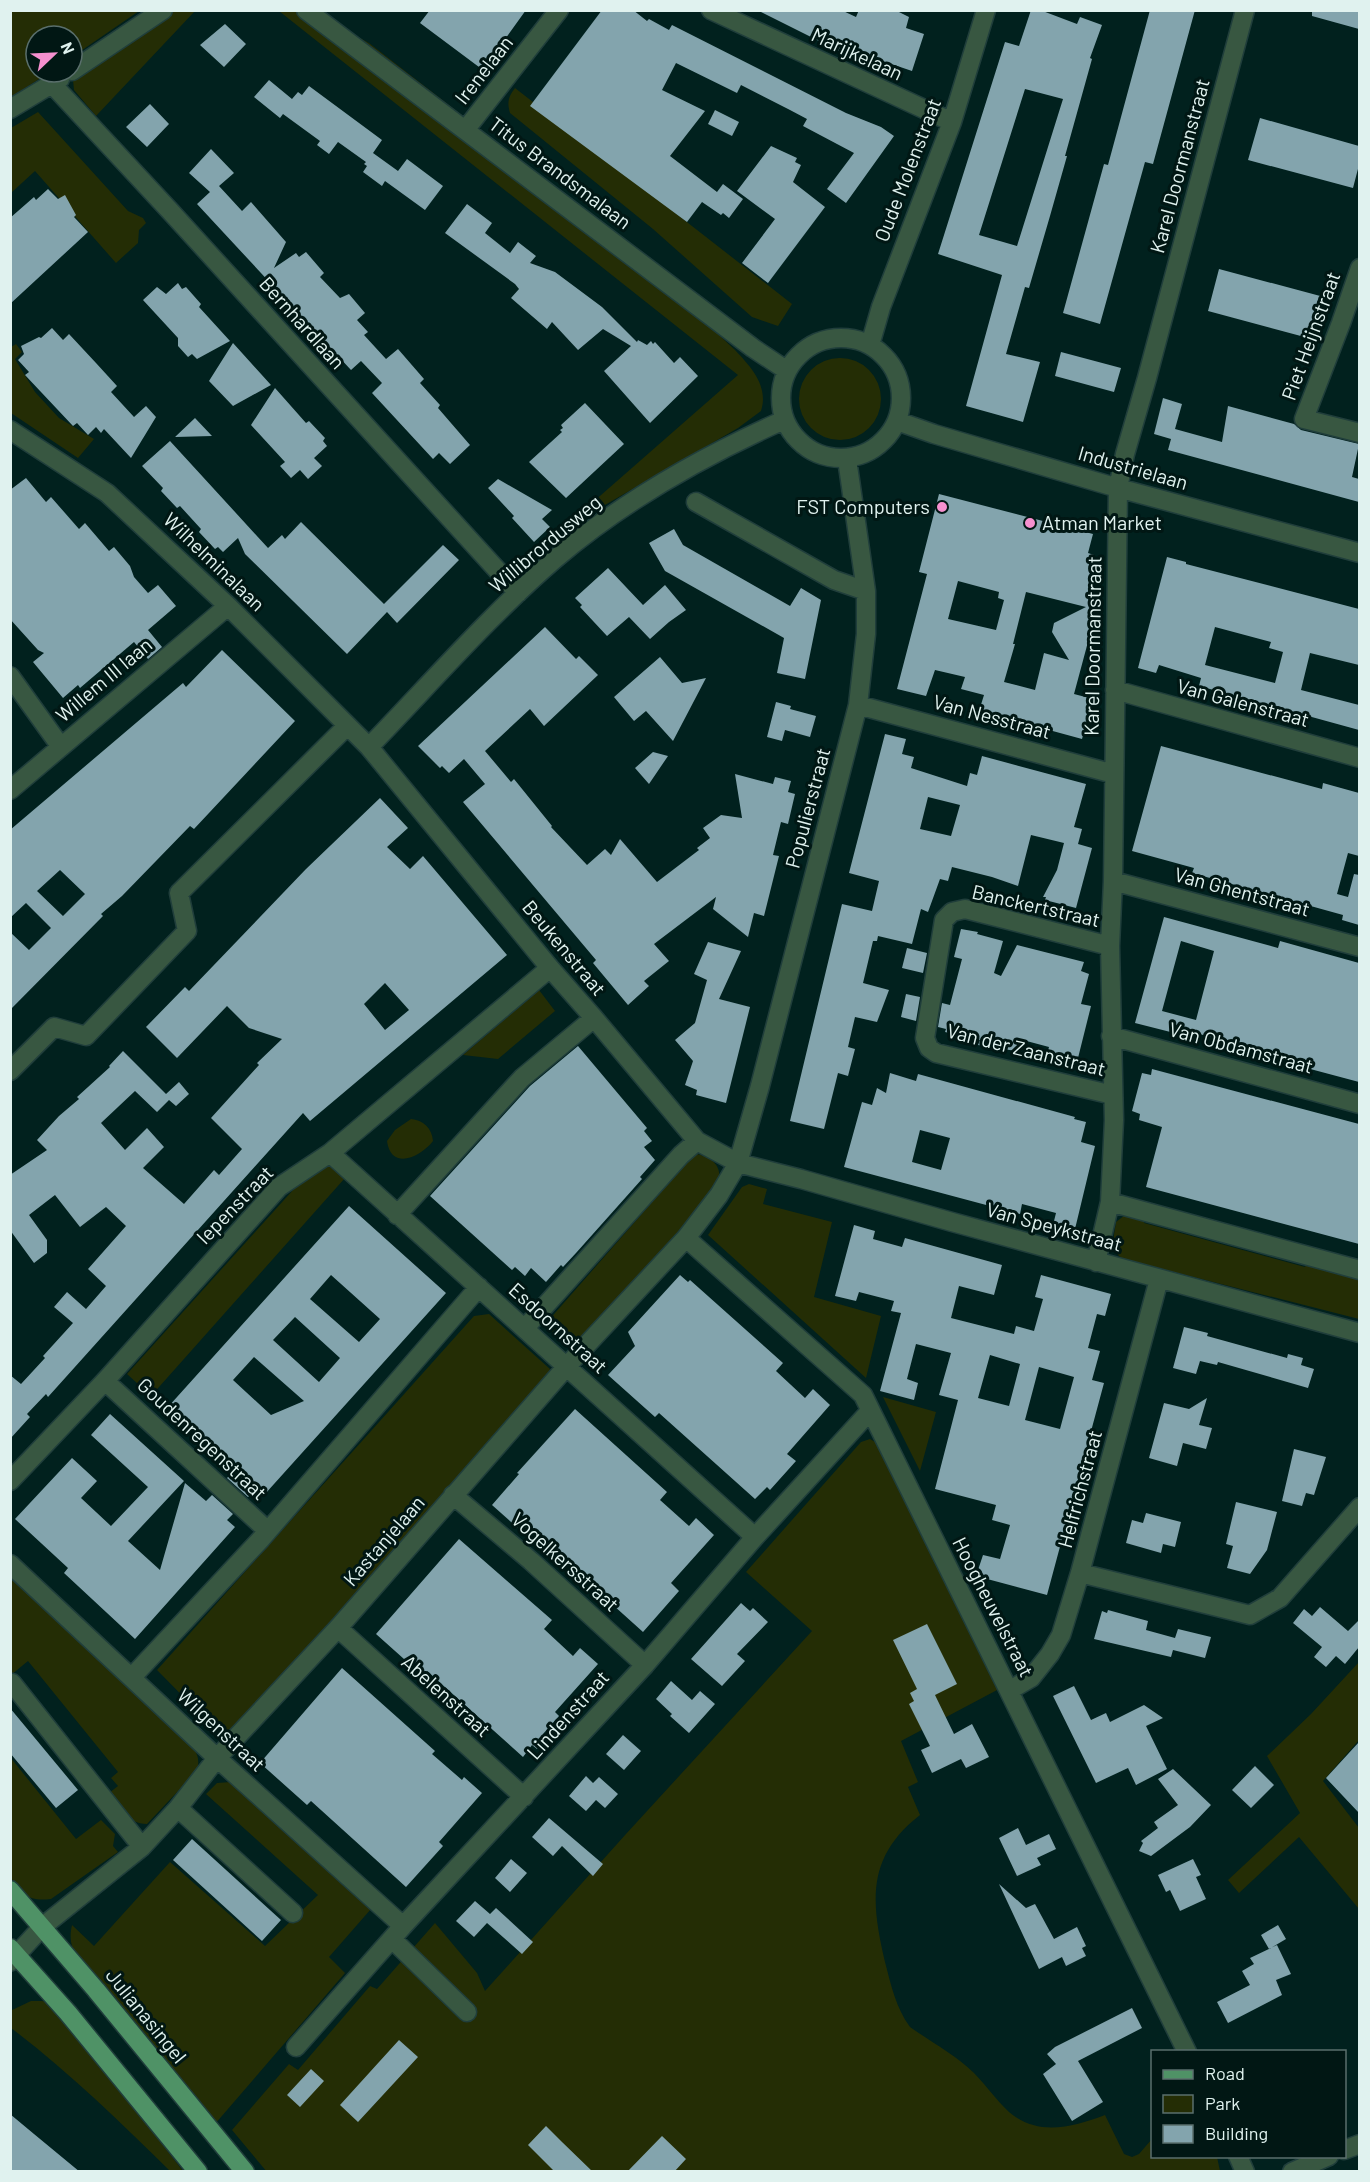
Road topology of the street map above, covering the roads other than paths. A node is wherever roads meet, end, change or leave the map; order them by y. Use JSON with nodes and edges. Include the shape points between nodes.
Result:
{"nodes":[{"id":1,"x":163,"y":10,"type":"edge"},
{"id":2,"x":306,"y":10,"type":"edge"},
{"id":3,"x":559,"y":10,"type":"edge"},
{"id":4,"x":711,"y":10,"type":"edge"},
{"id":5,"x":986,"y":10,"type":"edge"},
{"id":6,"x":1245,"y":10,"type":"edge"},
{"id":7,"x":84,"y":63,"type":"edge"},
{"id":8,"x":52,"y":84,"type":"joint"},
{"id":9,"x":10,"y":109,"type":"edge"},
{"id":10,"x":952,"y":122,"type":"junction"},
{"id":11,"x":465,"y":129,"type":"junction"},
{"id":12,"x":1359,"y":268,"type":"edge"},
{"id":13,"x":870,"y":345,"type":"junction"},
{"id":14,"x":786,"y":370,"type":"junction"},
{"id":15,"x":784,"y":420,"type":"junction"},
{"id":16,"x":897,"y":421,"type":"junction"},
{"id":17,"x":10,"y":430,"type":"edge"},
{"id":18,"x":1359,"y":433,"type":"edge"},
{"id":19,"x":847,"y":459,"type":"junction"},
{"id":20,"x":1118,"y":488,"type":"junction"},
{"id":21,"x":696,"y":502,"type":"dead end"},
{"id":22,"x":1359,"y":553,"type":"edge"},
{"id":23,"x":867,"y":591,"type":"junction"},
{"id":24,"x":518,"y":593,"type":"junction"},
{"id":25,"x":228,"y":606,"type":"junction"},
{"id":26,"x":10,"y":676,"type":"edge"},
{"id":27,"x":1115,"y":690,"type":"junction"},
{"id":28,"x":858,"y":705,"type":"junction"},
{"id":29,"x":347,"y":726,"type":"junction"},
{"id":30,"x":61,"y":747,"type":"junction"},
{"id":31,"x":369,"y":747,"type":"junction"},
{"id":32,"x":1359,"y":758,"type":"edge"},
{"id":33,"x":1114,"y":774,"type":"junction"},
{"id":34,"x":10,"y":790,"type":"edge"},
{"id":35,"x":1113,"y":880,"type":"junction"},
{"id":36,"x":1110,"y":946,"type":"junction"},
{"id":37,"x":1359,"y":947,"type":"edge"},
{"id":38,"x":550,"y":969,"type":"junction"},
{"id":39,"x":594,"y":1018,"type":"junction"},
{"id":40,"x":1111,"y":1036,"type":"junction"},
{"id":41,"x":929,"y":1048,"type":"joint"},
{"id":42,"x":10,"y":1071,"type":"edge"},
{"id":43,"x":1113,"y":1095,"type":"junction"},
{"id":44,"x":1359,"y":1104,"type":"edge"},
{"id":45,"x":697,"y":1141,"type":"junction"},
{"id":46,"x":330,"y":1153,"type":"junction"},
{"id":47,"x":738,"y":1163,"type":"junction"},
{"id":48,"x":1110,"y":1202,"type":"junction"},
{"id":49,"x":397,"y":1215,"type":"junction"},
{"id":50,"x":686,"y":1238,"type":"junction"},
{"id":51,"x":1096,"y":1262,"type":"junction"},
{"id":52,"x":1359,"y":1270,"type":"edge"},
{"id":53,"x":1159,"y":1279,"type":"junction"},
{"id":54,"x":479,"y":1287,"type":"junction"},
{"id":55,"x":525,"y":1328,"type":"junction"},
{"id":56,"x":1359,"y":1333,"type":"edge"},
{"id":57,"x":567,"y":1366,"type":"junction"},
{"id":58,"x":105,"y":1381,"type":"junction"},
{"id":59,"x":870,"y":1412,"type":"junction"},
{"id":60,"x":10,"y":1481,"type":"edge"},
{"id":61,"x":453,"y":1494,"type":"junction"},
{"id":62,"x":1359,"y":1507,"type":"edge"},
{"id":63,"x":268,"y":1531,"type":"junction"},
{"id":64,"x":755,"y":1537,"type":"junction"},
{"id":65,"x":10,"y":1564,"type":"edge"},
{"id":66,"x":1080,"y":1573,"type":"junction"},
{"id":67,"x":338,"y":1628,"type":"junction"},
{"id":68,"x":645,"y":1665,"type":"junction"},
{"id":69,"x":132,"y":1677,"type":"junction"},
{"id":70,"x":12,"y":1683,"type":"edge"},
{"id":71,"x":1010,"y":1690,"type":"junction"},
{"id":72,"x":217,"y":1758,"type":"junction"},
{"id":73,"x":524,"y":1797,"type":"junction"},
{"id":74,"x":178,"y":1808,"type":"junction"},
{"id":75,"x":142,"y":1846,"type":"junction"},
{"id":76,"x":10,"y":1890,"type":"edge"},
{"id":77,"x":293,"y":1913,"type":"dead end"},
{"id":78,"x":42,"y":1927,"type":"junction"},
{"id":79,"x":398,"y":1932,"type":"junction"},
{"id":80,"x":12,"y":1955,"type":"edge"},
{"id":81,"x":467,"y":2012,"type":"dead end"},
{"id":82,"x":296,"y":2047,"type":"dead end"},
{"id":83,"x":1186,"y":2050,"type":"edge"},
{"id":84,"x":1238,"y":2158,"type":"edge"},
{"id":85,"x":1327,"y":2158,"type":"edge"},
{"id":86,"x":198,"y":2172,"type":"edge"},
{"id":87,"x":245,"y":2172,"type":"edge"},
{"id":88,"x":1245,"y":2172,"type":"edge"},
{"id":89,"x":1292,"y":2172,"type":"edge"}],
"edges":[{"from":1,"to":7,"type":"street"},
{"from":2,"to":11,"type":"street","name":"Titus Brandsmalaan"},
{"from":3,"to":11,"type":"street","name":"Irenelaan"},
{"from":4,"to":10,"type":"street","name":"Marijkelaan"},
{"from":5,"to":10,"type":"street","name":"Oude Molenstraat"},
{"from":6,"to":20,"type":"street","name":"Karel Doormanstraat"},
{"from":8,"to":9,"type":"street"},
{"from":8,"to":24,"type":"street","name":"Bernhardlaan"},
{"from":10,"to":13,"type":"street","name":"Oude Molenstraat"},
{"from":11,"to":14,"type":"street","name":"Titus Brandsmalaan"},
{"from":12,"to":18,"type":"street","name":"Piet Heijnstraat","via":[[1304,419]]},
{"from":13,"to":14,"type":"street","via":[[832,338],[798,355]]},
{"from":13,"to":16,"type":"street","via":[[884,356],[900,386]]},
{"from":14,"to":15,"type":"street","via":[[780,388]]},
{"from":15,"to":19,"type":"street","via":[[796,440],[811,452]]},
{"from":15,"to":24,"type":"street","name":"Willibrordusweg","via":[[688,467],[619,511]]},
{"from":16,"to":19,"type":"street","via":[[878,447]]},
{"from":16,"to":20,"type":"street","name":"Industrielaan"},
{"from":17,"to":25,"type":"street","name":"Wilhelminalaan","via":[[107,493]]},
{"from":19,"to":23,"type":"street","name":"Populierstraat"},
{"from":20,"to":22,"type":"street","name":"Industrielaan"},
{"from":20,"to":27,"type":"street","name":"Karel Doormanstraat"},
{"from":21,"to":23,"type":"street","via":[[834,580]]},
{"from":23,"to":28,"type":"street","name":"Populierstraat","via":[[867,634]]},
{"from":24,"to":31,"type":"street","name":"Willibrordusweg"},
{"from":25,"to":29,"type":"street","name":"Wilhelminalaan"},
{"from":25,"to":30,"type":"street","name":"Willem III laan"},
{"from":26,"to":30,"type":"street"},
{"from":27,"to":32,"type":"street","name":"Van Galenstraat"},
{"from":27,"to":33,"type":"street","name":"Karel Doormanstraat"},
{"from":28,"to":33,"type":"street","name":"Van Nesstraat"},
{"from":28,"to":47,"type":"street","name":"Populierstraat"},
{"from":29,"to":31,"type":"street","name":"Wilhelminalaan"},
{"from":29,"to":42,"type":"street","via":[[179,893],[187,931],[86,1036],[54,1027]]},
{"from":30,"to":34,"type":"street","name":"Willem III laan"},
{"from":31,"to":38,"type":"street","name":"Beukenstraat"},
{"from":33,"to":35,"type":"street","name":"Karel Doormanstraat"},
{"from":35,"to":36,"type":"street","name":"Karel Doormanstraat"},
{"from":35,"to":37,"type":"street","name":"Van Ghentstraat"},
{"from":36,"to":40,"type":"street","name":"Karel Doormanstraat"},
{"from":36,"to":41,"type":"street","name":"Banckertstraat","via":[[965,909],[952,912],[943,931],[925,1038]]},
{"from":38,"to":39,"type":"street","name":"Beukenstraat"},
{"from":38,"to":46,"type":"street","name":"Iepenstraat"},
{"from":39,"to":45,"type":"street","name":"Beukenstraat"},
{"from":39,"to":49,"type":"street","via":[[522,1078]]},
{"from":40,"to":43,"type":"street","name":"Karel Doormanstraat"},
{"from":40,"to":44,"type":"street","name":"Van Obdamstraat"},
{"from":41,"to":43,"type":"street","name":"Van der Zaanstraat","via":[[936,1053]]},
{"from":43,"to":48,"type":"street","name":"Karel Doormanstraat"},
{"from":45,"to":47,"type":"street","name":"Beukenstraat"},
{"from":45,"to":55,"type":"street"},
{"from":46,"to":49,"type":"street","name":"Esdoornstraat"},
{"from":46,"to":58,"type":"street","name":"Iepenstraat","via":[[279,1187]]},
{"from":47,"to":50,"type":"street","name":"Kastanjelaan"},
{"from":47,"to":51,"type":"street","name":"Van Speykstraat"},
{"from":48,"to":51,"type":"street","name":"Karel Doormanstraat"},
{"from":48,"to":52,"type":"street","name":"Van Speykstraat"},
{"from":49,"to":54,"type":"street","name":"Esdoornstraat"},
{"from":50,"to":57,"type":"street","name":"Kastanjelaan"},
{"from":50,"to":59,"type":"street","name":"Hoogheuvelstraat","via":[[852,1384],[863,1395]]},
{"from":51,"to":53,"type":"street","name":"Van Speykstraat"},
{"from":53,"to":56,"type":"street","name":"Van Speykstraat"},
{"from":53,"to":66,"type":"street","name":"Helfrichstraat"},
{"from":54,"to":55,"type":"street","name":"Esdoornstraat"},
{"from":54,"to":63,"type":"street"},
{"from":55,"to":57,"type":"street","name":"Esdoornstraat"},
{"from":57,"to":61,"type":"street","name":"Kastanjelaan"},
{"from":57,"to":64,"type":"street","name":"Esdoornstraat"},
{"from":58,"to":60,"type":"street","name":"Iepenstraat"},
{"from":58,"to":63,"type":"street","name":"Goudenregenstraat"},
{"from":59,"to":64,"type":"street","name":"Lindenstraat"},
{"from":59,"to":71,"type":"street","name":"Hoogheuvelstraat"},
{"from":61,"to":67,"type":"street","name":"Kastanjelaan"},
{"from":61,"to":68,"type":"street","name":"Vogelkersstraat"},
{"from":62,"to":66,"type":"street","via":[[1280,1598],[1250,1615]]},
{"from":63,"to":69,"type":"street"},
{"from":64,"to":68,"type":"street","name":"Lindenstraat"},
{"from":65,"to":69,"type":"street","name":"Wilgenstraat"},
{"from":66,"to":71,"type":"street","name":"Helfrichstraat","via":[[1061,1635],[1050,1654],[1031,1678]]},
{"from":67,"to":72,"type":"street","name":"Kastanjelaan"},
{"from":67,"to":73,"type":"street","name":"Abelenstraat"},
{"from":68,"to":73,"type":"street","name":"Lindenstraat"},
{"from":69,"to":72,"type":"street","name":"Wilgenstraat"},
{"from":70,"to":75,"type":"street"},
{"from":71,"to":83,"type":"street","name":"Hoogheuvelstraat"},
{"from":72,"to":74,"type":"street","name":"Kastanjelaan"},
{"from":72,"to":79,"type":"street","name":"Wilgenstraat"},
{"from":73,"to":79,"type":"street","name":"Lindenstraat"},
{"from":74,"to":75,"type":"street","name":"Kastanjelaan"},
{"from":74,"to":77,"type":"street"},
{"from":75,"to":78,"type":"street","name":"Kastanjelaan"},
{"from":76,"to":78,"type":"main road","name":"Julianasingel"},
{"from":78,"to":80,"type":"street","name":"Kastanjelaan"},
{"from":78,"to":87,"type":"main road","name":"Julianasingel"},
{"from":79,"to":81,"type":"street","name":"Wilgenstraat"},
{"from":79,"to":82,"type":"street","name":"Lindenstraat"},
{"from":80,"to":86,"type":"main road","via":[[68,2013]]},
{"from":84,"to":88,"type":"street"},
{"from":85,"to":89,"type":"street"}]}
